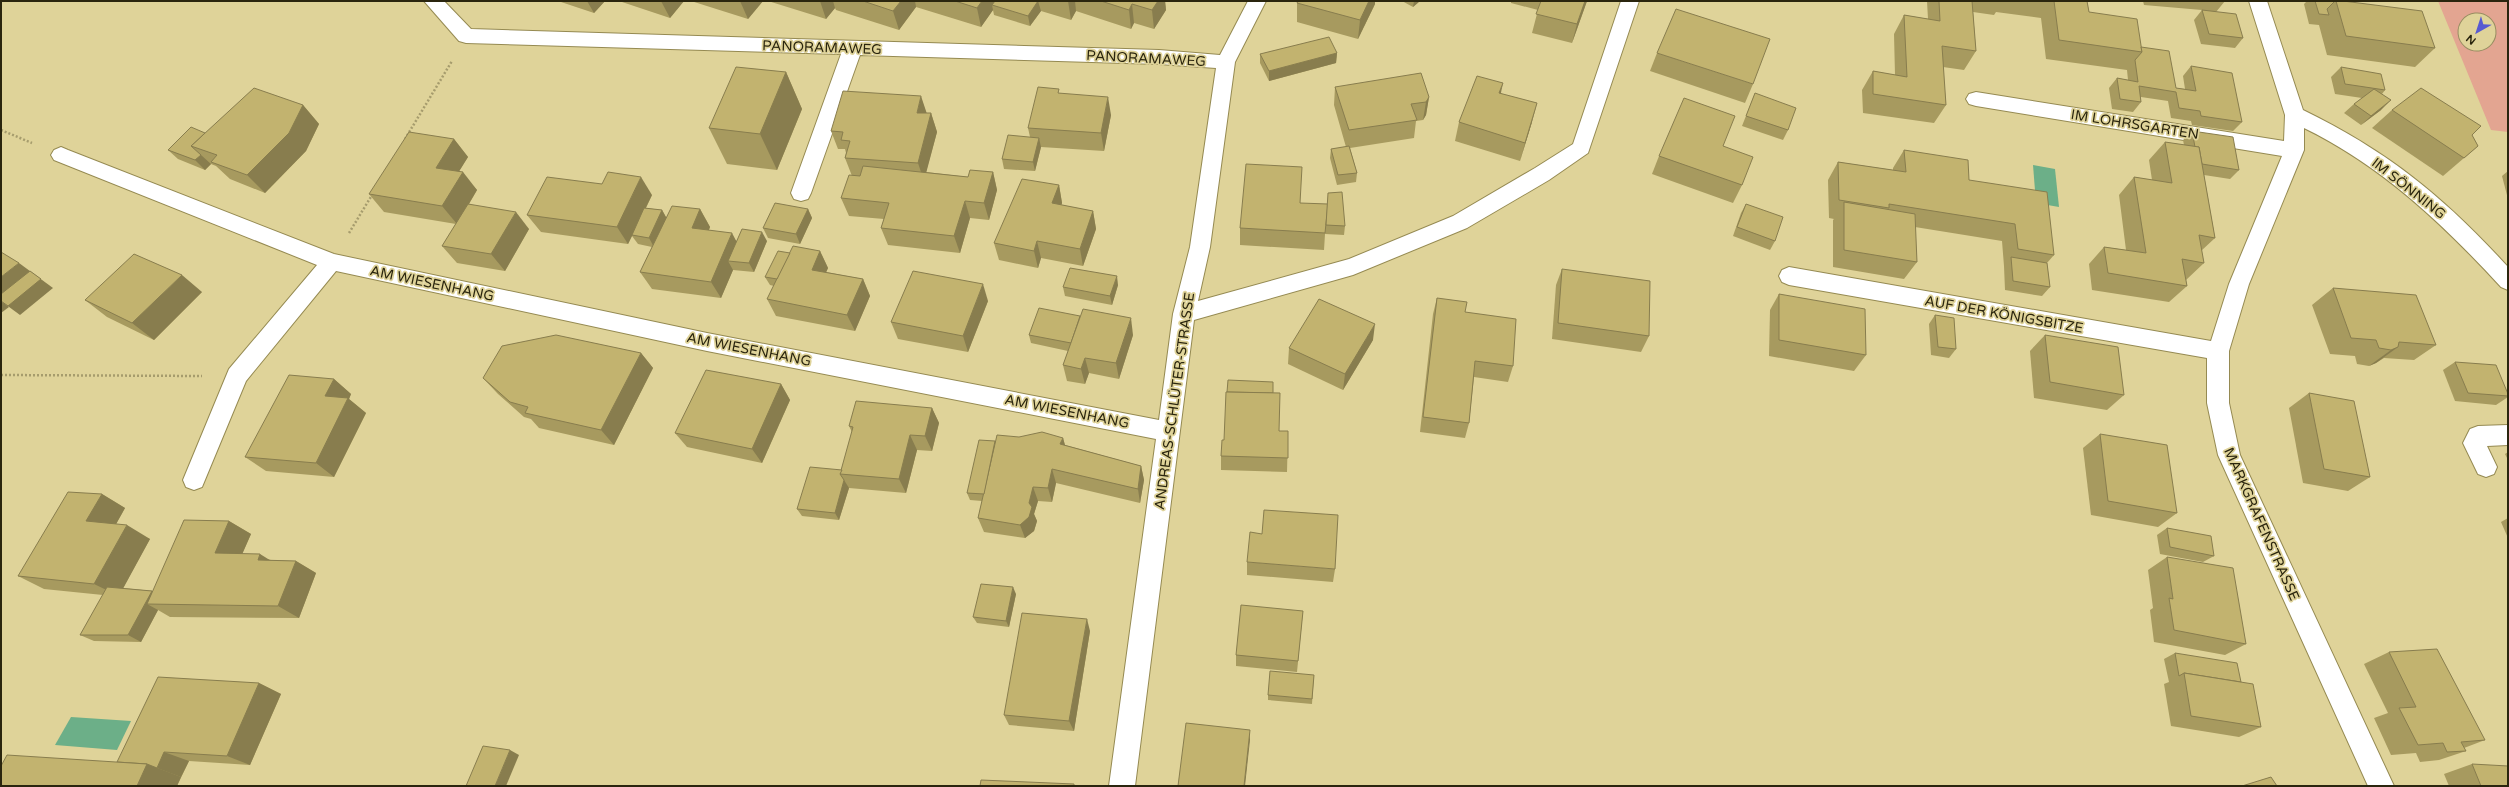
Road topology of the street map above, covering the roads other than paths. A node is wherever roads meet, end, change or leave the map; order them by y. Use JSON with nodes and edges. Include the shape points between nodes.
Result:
{"nodes":[{"id":1,"x":433,"y":1,"type":"edge"},
{"id":2,"x":1257,"y":1,"type":"edge"},
{"id":3,"x":1630,"y":1,"type":"edge"},
{"id":4,"x":2258,"y":1,"type":"edge"},
{"id":5,"x":853,"y":48,"type":"junction"},
{"id":6,"x":1226,"y":62,"type":"junction"},
{"id":7,"x":1976,"y":99,"type":"dead end"},
{"id":8,"x":2295,"y":115,"type":"junction"},
{"id":9,"x":2294,"y":150,"type":"junction"},
{"id":10,"x":61,"y":155,"type":"dead end"},
{"id":11,"x":801,"y":193,"type":"dead end"},
{"id":12,"x":332,"y":262,"type":"junction"},
{"id":13,"x":1789,"y":276,"type":"dead end"},
{"id":14,"x":2508,"y":281,"type":"edge"},
{"id":15,"x":1184,"y":314,"type":"junction"},
{"id":16,"x":2218,"y":351,"type":"junction"},
{"id":17,"x":1167,"y":431,"type":"junction"},
{"id":18,"x":2508,"y":435,"type":"edge"},
{"id":19,"x":2486,"y":467,"type":"dead end"},
{"id":20,"x":194,"y":480,"type":"dead end"},
{"id":21,"x":1122,"y":786,"type":"edge"},
{"id":22,"x":2381,"y":786,"type":"edge"}],
"edges":[{"from":1,"to":5,"type":"street","name":"PANORAMAWEG","via":[[466,36]]},
{"from":2,"to":6,"type":"street","name":"ANDREAS-SCHLÜTER-STRASSE"},
{"from":3,"to":15,"type":"street","via":[[1581,148],[1467,218],[1431,234],[1353,266]]},
{"from":4,"to":8,"type":"street","name":"MARKGRAFENSTRASSE"},
{"from":5,"to":6,"type":"street","name":"PANORAMAWEG","via":[[1159,57]]},
{"from":5,"to":11,"type":"street"},
{"from":6,"to":15,"type":"street","name":"ANDREAS-SCHLÜTER-STRASSE","via":[[1200,247]]},
{"from":7,"to":9,"type":"street","name":"IM LOHRSGARTEN"},
{"from":8,"to":9,"type":"street","name":"MARKGRAFENSTRASSE"},
{"from":8,"to":14,"type":"street","name":"IM SÖNNING","via":[[2355,146],[2393,173],[2448,218]]},
{"from":9,"to":16,"type":"street","name":"MARKGRAFENSTRASSE","via":[[2239,284]]},
{"from":10,"to":12,"type":"street","name":"AM WIESENHANG"},
{"from":12,"to":17,"type":"street","name":"AM WIESENHANG","via":[[708,342]]},
{"from":12,"to":20,"type":"street","via":[[237,376]]},
{"from":13,"to":16,"type":"street","name":"AUF DER KÖNIGSBITZE"},
{"from":15,"to":17,"type":"street","name":"ANDREAS-SCHLÜTER-STRASSE"},
{"from":16,"to":22,"type":"street","name":"MARKGRAFENSTRASSE","via":[[2218,403],[2229,455]]},
{"from":17,"to":21,"type":"street","name":"ANDREAS-SCHLÜTER-STRASSE"},
{"from":18,"to":19,"type":"street","via":[[2478,436],[2474,443]]}]}
